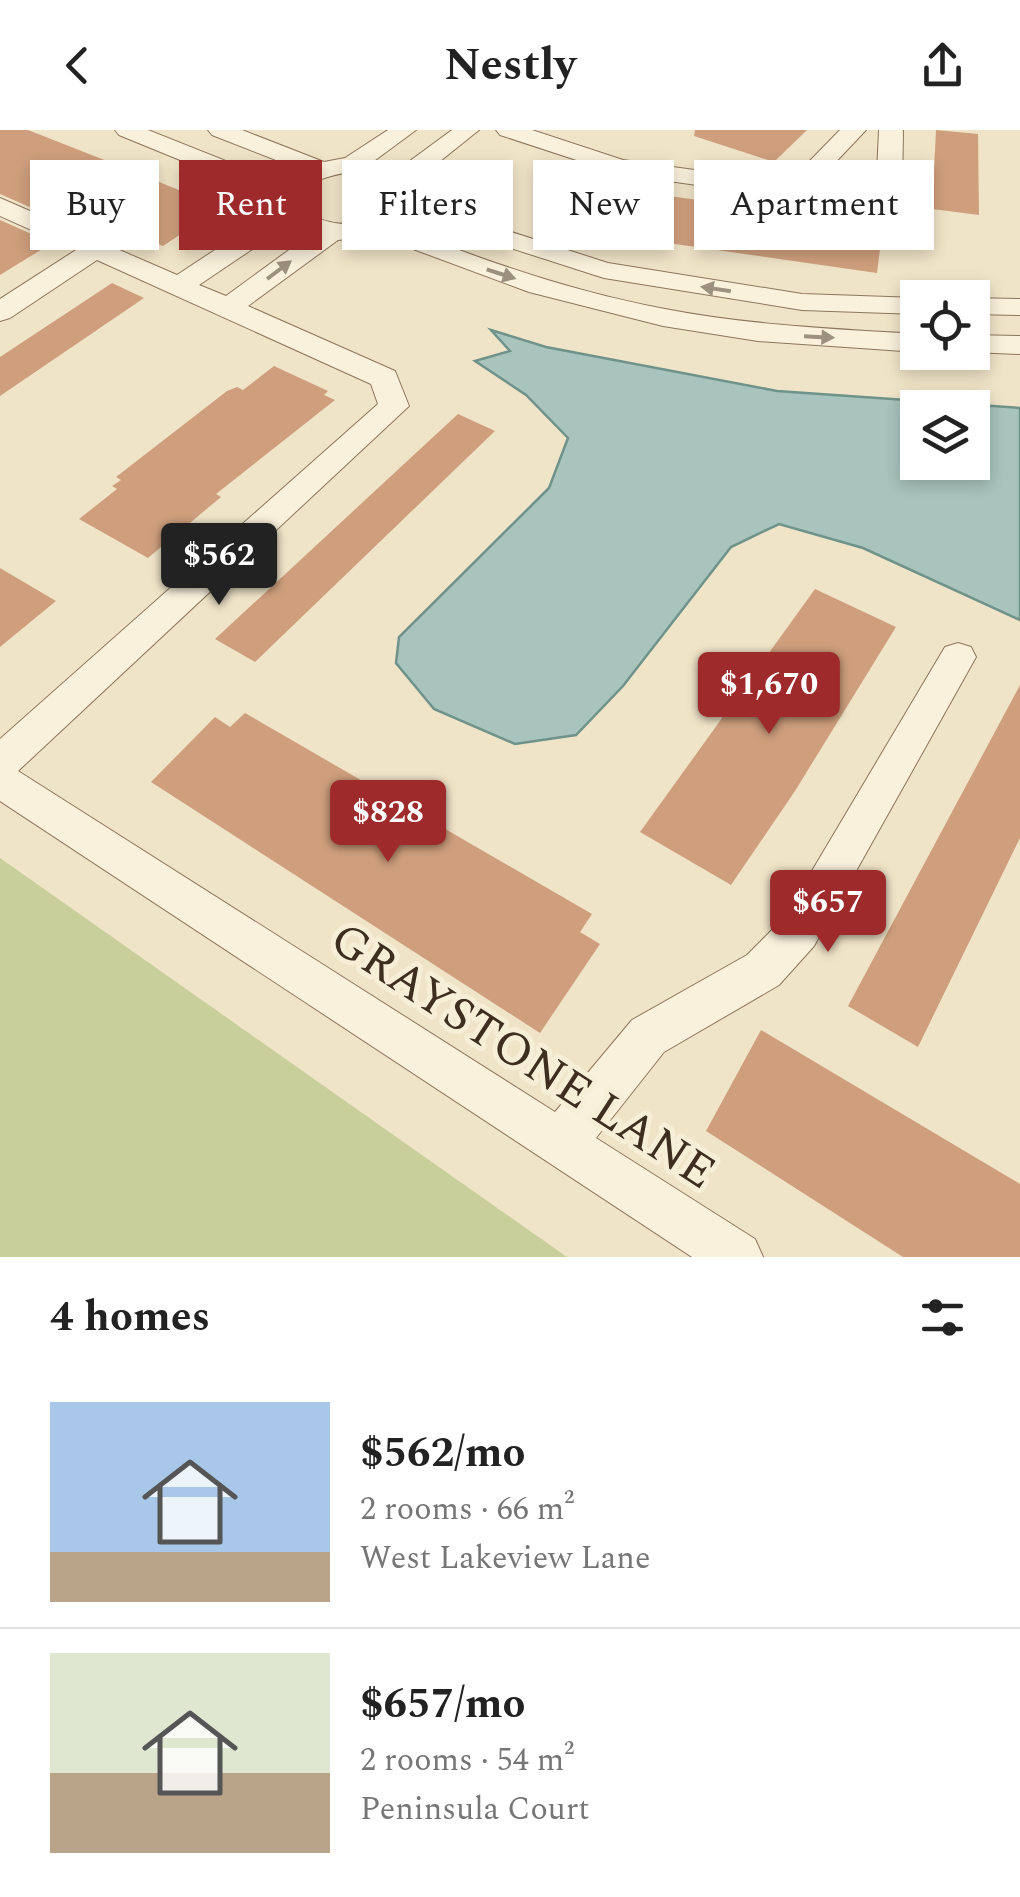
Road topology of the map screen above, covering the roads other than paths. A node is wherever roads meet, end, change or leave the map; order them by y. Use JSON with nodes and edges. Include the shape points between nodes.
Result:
{"nodes":[{"id":1,"x":126,"y":130,"type":"edge"},
{"id":2,"x":220,"y":130,"type":"edge"},
{"id":3,"x":404,"y":130,"type":"edge"},
{"id":4,"x":467,"y":130,"type":"edge"},
{"id":5,"x":854,"y":130,"type":"edge"},
{"id":6,"x":891,"y":130,"type":"edge"},
{"id":7,"x":523,"y":132,"type":"edge"},
{"id":8,"x":191,"y":160,"type":"edge"},
{"id":9,"x":298,"y":160,"type":"edge"},
{"id":10,"x":359,"y":160,"type":"edge"},
{"id":11,"x":437,"y":160,"type":"edge"},
{"id":12,"x":824,"y":160,"type":"edge"},
{"id":13,"x":890,"y":160,"type":"edge"},
{"id":14,"x":694,"y":177,"type":"edge"},
{"id":15,"x":0,"y":206,"type":"edge"},
{"id":16,"x":30,"y":219,"type":"edge"},
{"id":17,"x":322,"y":231,"type":"edge"},
{"id":18,"x":342,"y":232,"type":"edge"},
{"id":19,"x":330,"y":233,"type":"junction"},
{"id":20,"x":513,"y":235,"type":"edge"},
{"id":21,"x":94,"y":250,"type":"edge"},
{"id":22,"x":98,"y":250,"type":"edge"},
{"id":23,"x":225,"y":250,"type":"edge"},
{"id":24,"x":439,"y":250,"type":"edge"},
{"id":25,"x":178,"y":286,"type":"junction"},
{"id":26,"x":900,"y":305,"type":"edge"},
{"id":27,"x":990,"y":306,"type":"edge"},
{"id":28,"x":1020,"y":307,"type":"edge"},
{"id":29,"x":228,"y":308,"type":"junction"},
{"id":30,"x":0,"y":312,"type":"edge"},
{"id":31,"x":900,"y":342,"type":"edge"},
{"id":32,"x":990,"y":344,"type":"edge"},
{"id":33,"x":1020,"y":345,"type":"edge"},
{"id":34,"x":958,"y":657,"type":"dead end"},
{"id":35,"x":0,"y":763,"type":"edge"},
{"id":36,"x":0,"y":780,"type":"edge"},
{"id":37,"x":560,"y":1142,"type":"junction"},
{"id":38,"x":737,"y":1257,"type":"edge"}],
"edges":[{"from":1,"to":8,"type":"street"},
{"from":2,"to":9,"type":"street"},
{"from":3,"to":10,"type":"street"},
{"from":4,"to":11,"type":"street"},
{"from":5,"to":12,"type":"street"},
{"from":6,"to":13,"type":"street"},
{"from":7,"to":14,"type":"street","via":[[619,167]]},
{"from":15,"to":16,"type":"street"},
{"from":17,"to":19,"type":"street"},
{"from":18,"to":19,"type":"street"},
{"from":29,"to":19,"type":"street","one_way":true},
{"from":26,"to":20,"type":"street","one_way":true,"via":[[802,302],[604,270]]},
{"from":21,"to":30,"type":"street"},
{"from":22,"to":25,"type":"street"},
{"from":23,"to":25,"type":"street"},
{"from":24,"to":31,"type":"street","one_way":true,"via":[[581,298],[702,325]]},
{"from":25,"to":29,"type":"street"},
{"from":27,"to":28,"type":"street"},
{"from":29,"to":35,"type":"street","via":[[384,378],[394,406]]},
{"from":32,"to":33,"type":"street"},
{"from":34,"to":37,"type":"street","via":[[800,932],[763,970],[648,1036]]},
{"from":36,"to":37,"type":"street","name":"GRAYSTONE LANE"},
{"from":37,"to":38,"type":"street","name":"GRAYSTONE LANE"}]}
